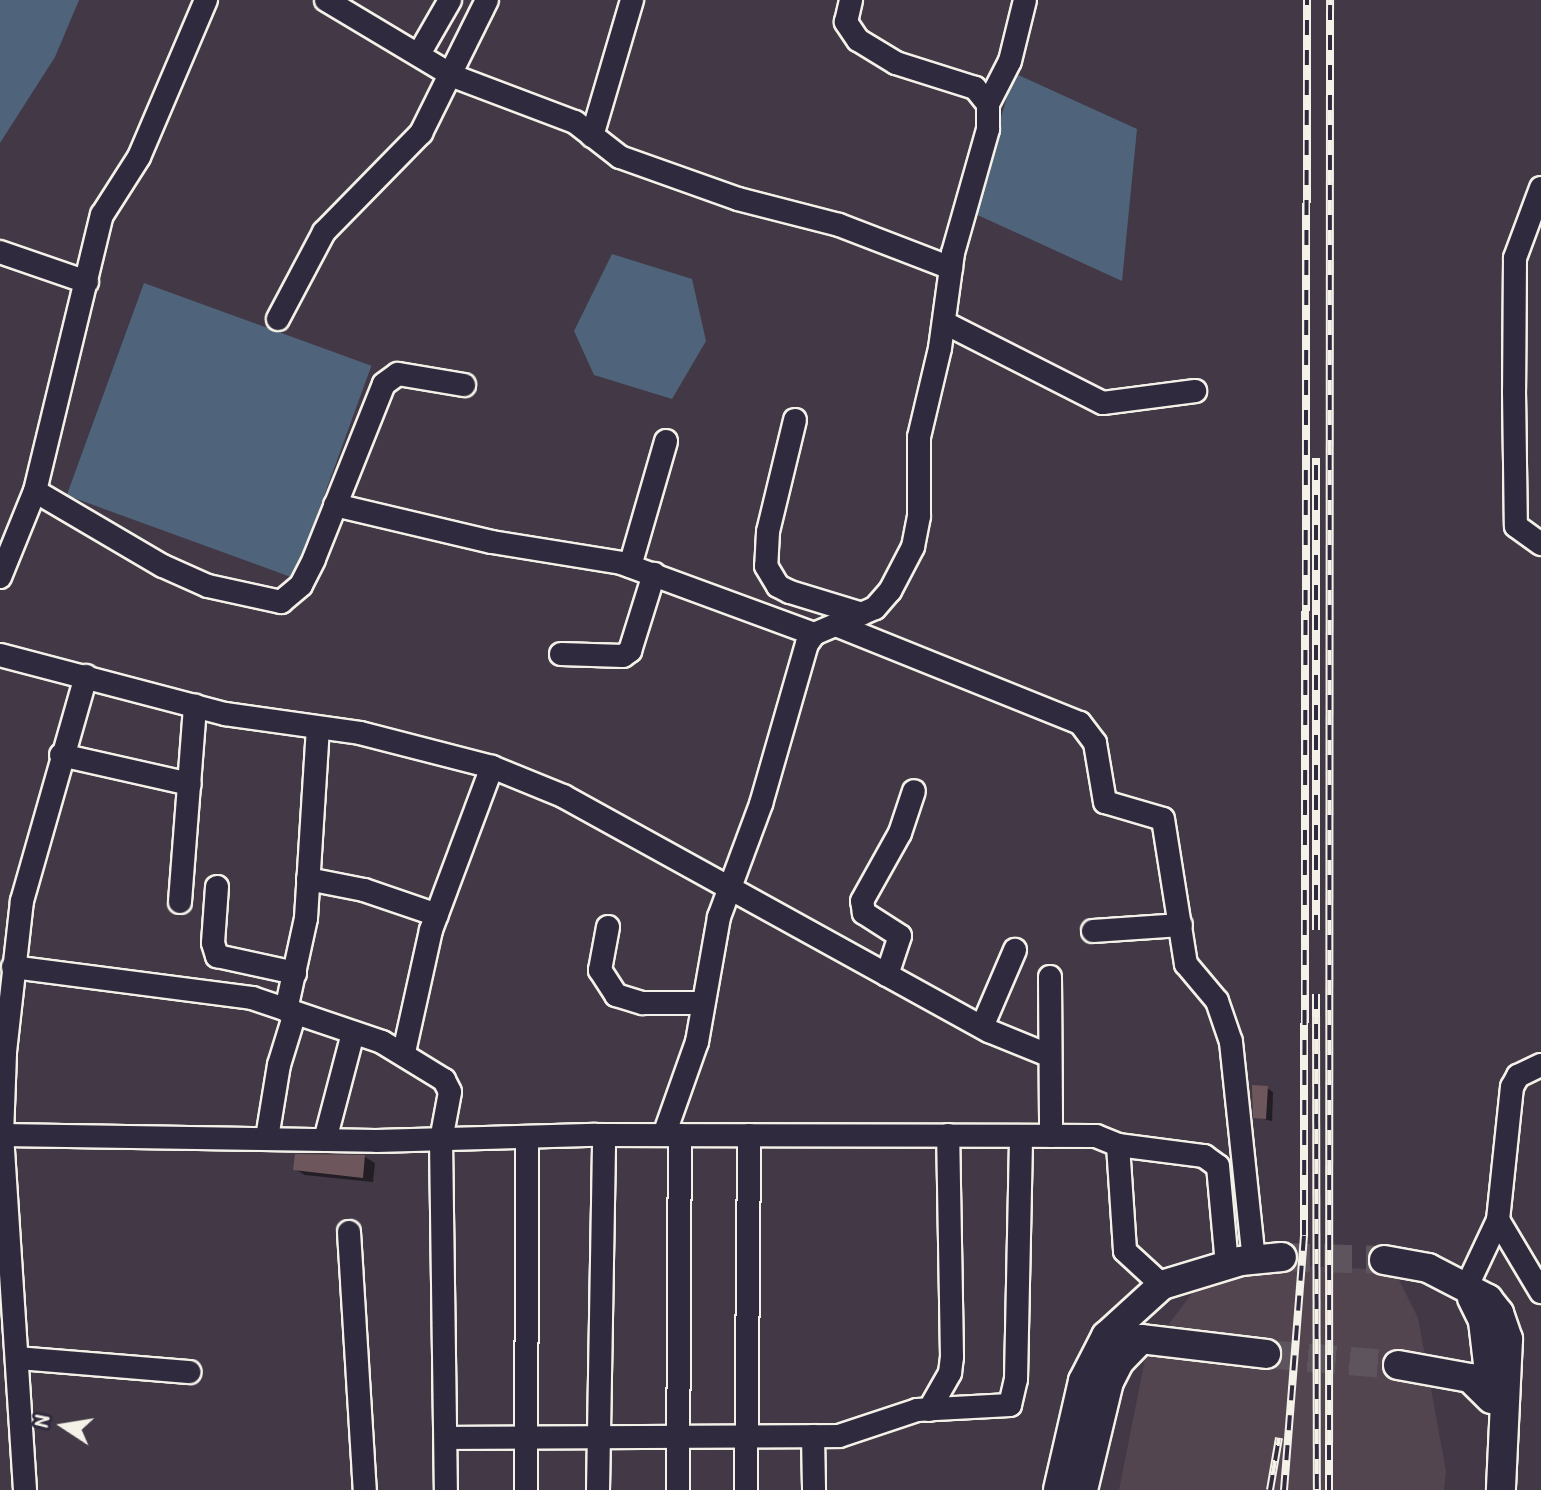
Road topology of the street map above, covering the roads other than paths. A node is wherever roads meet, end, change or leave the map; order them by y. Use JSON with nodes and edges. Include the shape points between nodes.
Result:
{"nodes":[{"id":1,"x":206,"y":0,"type":"edge"},
{"id":2,"x":326,"y":0,"type":"edge"},
{"id":3,"x":450,"y":0,"type":"edge"},
{"id":4,"x":487,"y":0,"type":"edge"},
{"id":5,"x":632,"y":0,"type":"edge"},
{"id":6,"x":851,"y":0,"type":"edge"},
{"id":7,"x":1025,"y":0,"type":"edge"},
{"id":8,"x":419,"y":54,"type":"junction"},
{"id":9,"x":453,"y":76,"type":"junction"},
{"id":10,"x":988,"y":104,"type":"junction"},
{"id":11,"x":592,"y":136,"type":"junction"},
{"id":12,"x":1541,"y":188,"type":"edge"},
{"id":13,"x":0,"y":252,"type":"edge"},
{"id":14,"x":951,"y":268,"type":"junction"},
{"id":15,"x":87,"y":282,"type":"junction"},
{"id":16,"x":278,"y":319,"type":"dead end"},
{"id":17,"x":945,"y":323,"type":"junction"},
{"id":18,"x":464,"y":385,"type":"dead end"},
{"id":19,"x":1195,"y":391,"type":"dead end"},
{"id":20,"x":795,"y":420,"type":"dead end"},
{"id":21,"x":666,"y":441,"type":"dead end"},
{"id":22,"x":35,"y":491,"type":"junction"},
{"id":23,"x":335,"y":505,"type":"junction"},
{"id":24,"x":1541,"y":544,"type":"edge"},
{"id":25,"x":630,"y":566,"type":"junction"},
{"id":26,"x":654,"y":574,"type":"junction"},
{"id":27,"x":0,"y":577,"type":"edge"},
{"id":28,"x":862,"y":614,"type":"junction"},
{"id":29,"x":836,"y":625,"type":"junction"},
{"id":30,"x":814,"y":634,"type":"junction"},
{"id":31,"x":561,"y":654,"type":"dead end"},
{"id":32,"x":0,"y":655,"type":"edge"},
{"id":33,"x":86,"y":676,"type":"junction"},
{"id":34,"x":195,"y":706,"type":"junction"},
{"id":35,"x":318,"y":729,"type":"junction"},
{"id":36,"x":61,"y":755,"type":"junction"},
{"id":37,"x":492,"y":767,"type":"junction"},
{"id":38,"x":190,"y":784,"type":"junction"},
{"id":39,"x":914,"y":791,"type":"dead end"},
{"id":40,"x":308,"y":879,"type":"junction"},
{"id":41,"x":730,"y":886,"type":"junction"},
{"id":42,"x":217,"y":887,"type":"dead end"},
{"id":43,"x":180,"y":902,"type":"dead end"},
{"id":44,"x":437,"y":915,"type":"junction"},
{"id":45,"x":1181,"y":925,"type":"junction"},
{"id":46,"x":608,"y":927,"type":"dead end"},
{"id":47,"x":1093,"y":931,"type":"dead end"},
{"id":48,"x":1015,"y":950,"type":"dead end"},
{"id":49,"x":13,"y":967,"type":"junction"},
{"id":50,"x":295,"y":973,"type":"junction"},
{"id":51,"x":887,"y":975,"type":"junction"},
{"id":52,"x":1050,"y":977,"type":"dead end"},
{"id":53,"x":703,"y":1003,"type":"junction"},
{"id":54,"x":4,"y":1008,"type":"edge"},
{"id":55,"x":291,"y":1011,"type":"junction"},
{"id":56,"x":982,"y":1027,"type":"junction"},
{"id":57,"x":353,"y":1033,"type":"junction"},
{"id":58,"x":404,"y":1052,"type":"junction"},
{"id":59,"x":1048,"y":1055,"type":"junction"},
{"id":60,"x":1541,"y":1065,"type":"edge"},
{"id":61,"x":2,"y":1135,"type":"junction"},
{"id":62,"x":604,"y":1135,"type":"junction"},
{"id":63,"x":672,"y":1135,"type":"junction"},
{"id":64,"x":749,"y":1135,"type":"junction"},
{"id":65,"x":948,"y":1135,"type":"junction"},
{"id":66,"x":1021,"y":1136,"type":"junction"},
{"id":67,"x":1051,"y":1136,"type":"junction"},
{"id":68,"x":527,"y":1137,"type":"junction"},
{"id":69,"x":267,"y":1138,"type":"junction"},
{"id":70,"x":325,"y":1140,"type":"junction"},
{"id":71,"x":441,"y":1140,"type":"junction"},
{"id":72,"x":1118,"y":1145,"type":"junction"},
{"id":73,"x":1498,"y":1220,"type":"junction"},
{"id":74,"x":349,"y":1232,"type":"dead end"},
{"id":75,"x":1515,"y":1249,"type":"junction"},
{"id":76,"x":1541,"y":1251,"type":"edge"},
{"id":77,"x":1384,"y":1260,"type":"tunnel mouth"},
{"id":78,"x":1254,"y":1261,"type":"junction"},
{"id":79,"x":1162,"y":1285,"type":"junction"},
{"id":80,"x":1467,"y":1286,"type":"junction"},
{"id":81,"x":1541,"y":1292,"type":"edge"},
{"id":82,"x":1140,"y":1303,"type":"junction"},
{"id":83,"x":1130,"y":1348,"type":"junction"},
{"id":84,"x":1266,"y":1354,"type":"tunnel mouth"},
{"id":85,"x":18,"y":1358,"type":"junction"},
{"id":86,"x":1398,"y":1365,"type":"tunnel mouth"},
{"id":87,"x":189,"y":1372,"type":"dead end"},
{"id":88,"x":1491,"y":1399,"type":"junction"},
{"id":89,"x":929,"y":1410,"type":"junction"},
{"id":90,"x":813,"y":1436,"type":"junction"},
{"id":91,"x":598,"y":1437,"type":"junction"},
{"id":92,"x":678,"y":1437,"type":"junction"},
{"id":93,"x":745,"y":1437,"type":"junction"},
{"id":94,"x":446,"y":1438,"type":"junction"},
{"id":95,"x":525,"y":1438,"type":"junction"},
{"id":96,"x":25,"y":1490,"type":"edge"},
{"id":97,"x":365,"y":1490,"type":"edge"},
{"id":98,"x":446,"y":1490,"type":"edge"},
{"id":99,"x":526,"y":1490,"type":"edge"},
{"id":100,"x":598,"y":1490,"type":"edge"},
{"id":101,"x":678,"y":1490,"type":"edge"},
{"id":102,"x":746,"y":1490,"type":"edge"},
{"id":103,"x":814,"y":1490,"type":"edge"},
{"id":104,"x":1058,"y":1490,"type":"edge"},
{"id":105,"x":1083,"y":1490,"type":"edge"},
{"id":106,"x":1486,"y":1490,"type":"edge"},
{"id":107,"x":1501,"y":1490,"type":"edge"}],
"edges":[{"from":1,"to":15,"type":"street","via":[[139,157],[107,201]]},
{"from":2,"to":8,"type":"street"},
{"from":3,"to":8,"type":"street"},
{"from":4,"to":9,"type":"street"},
{"from":5,"to":11,"type":"street"},
{"from":6,"to":10,"type":"street","via":[[846,12],[849,31],[870,49],[966,83]]},
{"from":7,"to":10,"type":"street","via":[[1010,61]]},
{"from":8,"to":9,"type":"street"},
{"from":9,"to":11,"type":"street","via":[[575,122]]},
{"from":9,"to":16,"type":"street","via":[[421,133],[324,232]]},
{"from":10,"to":14,"type":"street","via":[[988,129]]},
{"from":11,"to":14,"type":"street","via":[[620,157],[655,171],[839,225]]},
{"from":12,"to":24,"type":"street","via":[[1515,258],[1514,406],[1516,526]]},
{"from":13,"to":15,"type":"street"},
{"from":14,"to":17,"type":"street"},
{"from":15,"to":22,"type":"street"},
{"from":17,"to":19,"type":"street","via":[[1103,403]]},
{"from":17,"to":28,"type":"street","via":[[917,451],[918,529],[890,591]]},
{"from":18,"to":23,"type":"street","via":[[390,377]]},
{"from":20,"to":28,"type":"street","via":[[768,532],[766,566],[778,586],[790,592]]},
{"from":21,"to":25,"type":"street"},
{"from":22,"to":23,"type":"street","via":[[163,566],[208,586],[281,602],[301,585]]},
{"from":22,"to":27,"type":"street"},
{"from":23,"to":25,"type":"street","via":[[492,542]]},
{"from":25,"to":26,"type":"street"},
{"from":26,"to":30,"type":"street"},
{"from":26,"to":31,"type":"street","via":[[630,651],[623,656]]},
{"from":28,"to":29,"type":"street"},
{"from":29,"to":30,"type":"street"},
{"from":29,"to":45,"type":"street","via":[[1089,730],[1105,802],[1157,814],[1167,825]]},
{"from":30,"to":41,"type":"street"},
{"from":32,"to":33,"type":"street"},
{"from":33,"to":34,"type":"street"},
{"from":33,"to":36,"type":"street"},
{"from":34,"to":35,"type":"street"},
{"from":34,"to":38,"type":"street"},
{"from":35,"to":37,"type":"street","via":[[425,746]]},
{"from":35,"to":40,"type":"street"},
{"from":36,"to":38,"type":"street"},
{"from":36,"to":49,"type":"street","via":[[22,901]]},
{"from":37,"to":41,"type":"street","via":[[563,796]]},
{"from":37,"to":44,"type":"street"},
{"from":38,"to":43,"type":"street"},
{"from":39,"to":51,"type":"street","via":[[900,833],[862,901],[864,913],[900,936]]},
{"from":40,"to":44,"type":"street","via":[[364,890]]},
{"from":40,"to":50,"type":"street"},
{"from":41,"to":51,"type":"street"},
{"from":41,"to":53,"type":"street","via":[[708,962]]},
{"from":42,"to":50,"type":"street","via":[[217,956]]},
{"from":44,"to":58,"type":"street"},
{"from":45,"to":47,"type":"street"},
{"from":45,"to":78,"type":"street","via":[[1186,964],[1217,1001],[1231,1042]]},
{"from":46,"to":53,"type":"street","via":[[600,970],[616,995],[643,1003]]},
{"from":48,"to":56,"type":"street"},
{"from":49,"to":54,"type":"street"},
{"from":49,"to":55,"type":"street","via":[[215,990]]},
{"from":50,"to":55,"type":"street"},
{"from":51,"to":56,"type":"street"},
{"from":52,"to":59,"type":"street"},
{"from":53,"to":63,"type":"street"},
{"from":54,"to":61,"type":"street"},
{"from":55,"to":57,"type":"street"},
{"from":55,"to":69,"type":"street"},
{"from":56,"to":59,"type":"street"},
{"from":57,"to":58,"type":"street"},
{"from":57,"to":70,"type":"street"},
{"from":58,"to":71,"type":"street","via":[[449,1087]]},
{"from":59,"to":67,"type":"street"},
{"from":60,"to":73,"type":"street","via":[[1518,1076],[1512,1087]]},
{"from":61,"to":69,"type":"street"},
{"from":61,"to":85,"type":"street"},
{"from":62,"to":63,"type":"street"},
{"from":62,"to":68,"type":"street"},
{"from":62,"to":91,"type":"street"},
{"from":63,"to":64,"type":"street"},
{"from":63,"to":92,"type":"street"},
{"from":64,"to":65,"type":"street"},
{"from":64,"to":93,"type":"street"},
{"from":65,"to":66,"type":"street"},
{"from":65,"to":89,"type":"street","via":[[952,1357],[950,1373]]},
{"from":66,"to":67,"type":"street"},
{"from":66,"to":89,"type":"street","via":[[1015,1397],[1001,1410]]},
{"from":67,"to":72,"type":"street","via":[[1096,1136]]},
{"from":68,"to":71,"type":"street"},
{"from":68,"to":95,"type":"street"},
{"from":69,"to":70,"type":"street"},
{"from":70,"to":71,"type":"street"},
{"from":71,"to":94,"type":"street"},
{"from":72,"to":78,"type":"street","via":[[1204,1156],[1218,1166]]},
{"from":72,"to":79,"type":"street","via":[[1121,1240]]},
{"from":73,"to":75,"type":"street"},
{"from":73,"to":80,"type":"street"},
{"from":74,"to":97,"type":"street"},
{"from":75,"to":76,"type":"street"},
{"from":75,"to":81,"type":"street"},
{"from":77,"to":80,"type":"main road","via":[[1428,1268]]},
{"from":78,"to":79,"type":"main road"},
{"from":79,"to":82,"type":"main road"},
{"from":80,"to":88,"type":"main road","via":[[1483,1321]]},
{"from":80,"to":107,"type":"main road","via":[[1499,1313],[1508,1339]]},
{"from":82,"to":83,"type":"main road"},
{"from":82,"to":104,"type":"main road","via":[[1106,1336],[1083,1381]]},
{"from":83,"to":84,"type":"main road","via":[[1141,1339],[1163,1338]]},
{"from":83,"to":105,"type":"main road","via":[[1109,1382]]},
{"from":85,"to":87,"type":"street"},
{"from":85,"to":96,"type":"street"},
{"from":86,"to":88,"type":"main road","via":[[1470,1378]]},
{"from":88,"to":106,"type":"main road"},
{"from":89,"to":90,"type":"street","via":[[900,1414],[857,1434]]},
{"from":90,"to":93,"type":"street"},
{"from":90,"to":103,"type":"street"},
{"from":91,"to":92,"type":"street"},
{"from":91,"to":95,"type":"street"},
{"from":91,"to":100,"type":"street"},
{"from":92,"to":93,"type":"street"},
{"from":92,"to":101,"type":"street"},
{"from":93,"to":102,"type":"street"},
{"from":94,"to":95,"type":"street"},
{"from":94,"to":98,"type":"street"},
{"from":95,"to":99,"type":"street"}]}
